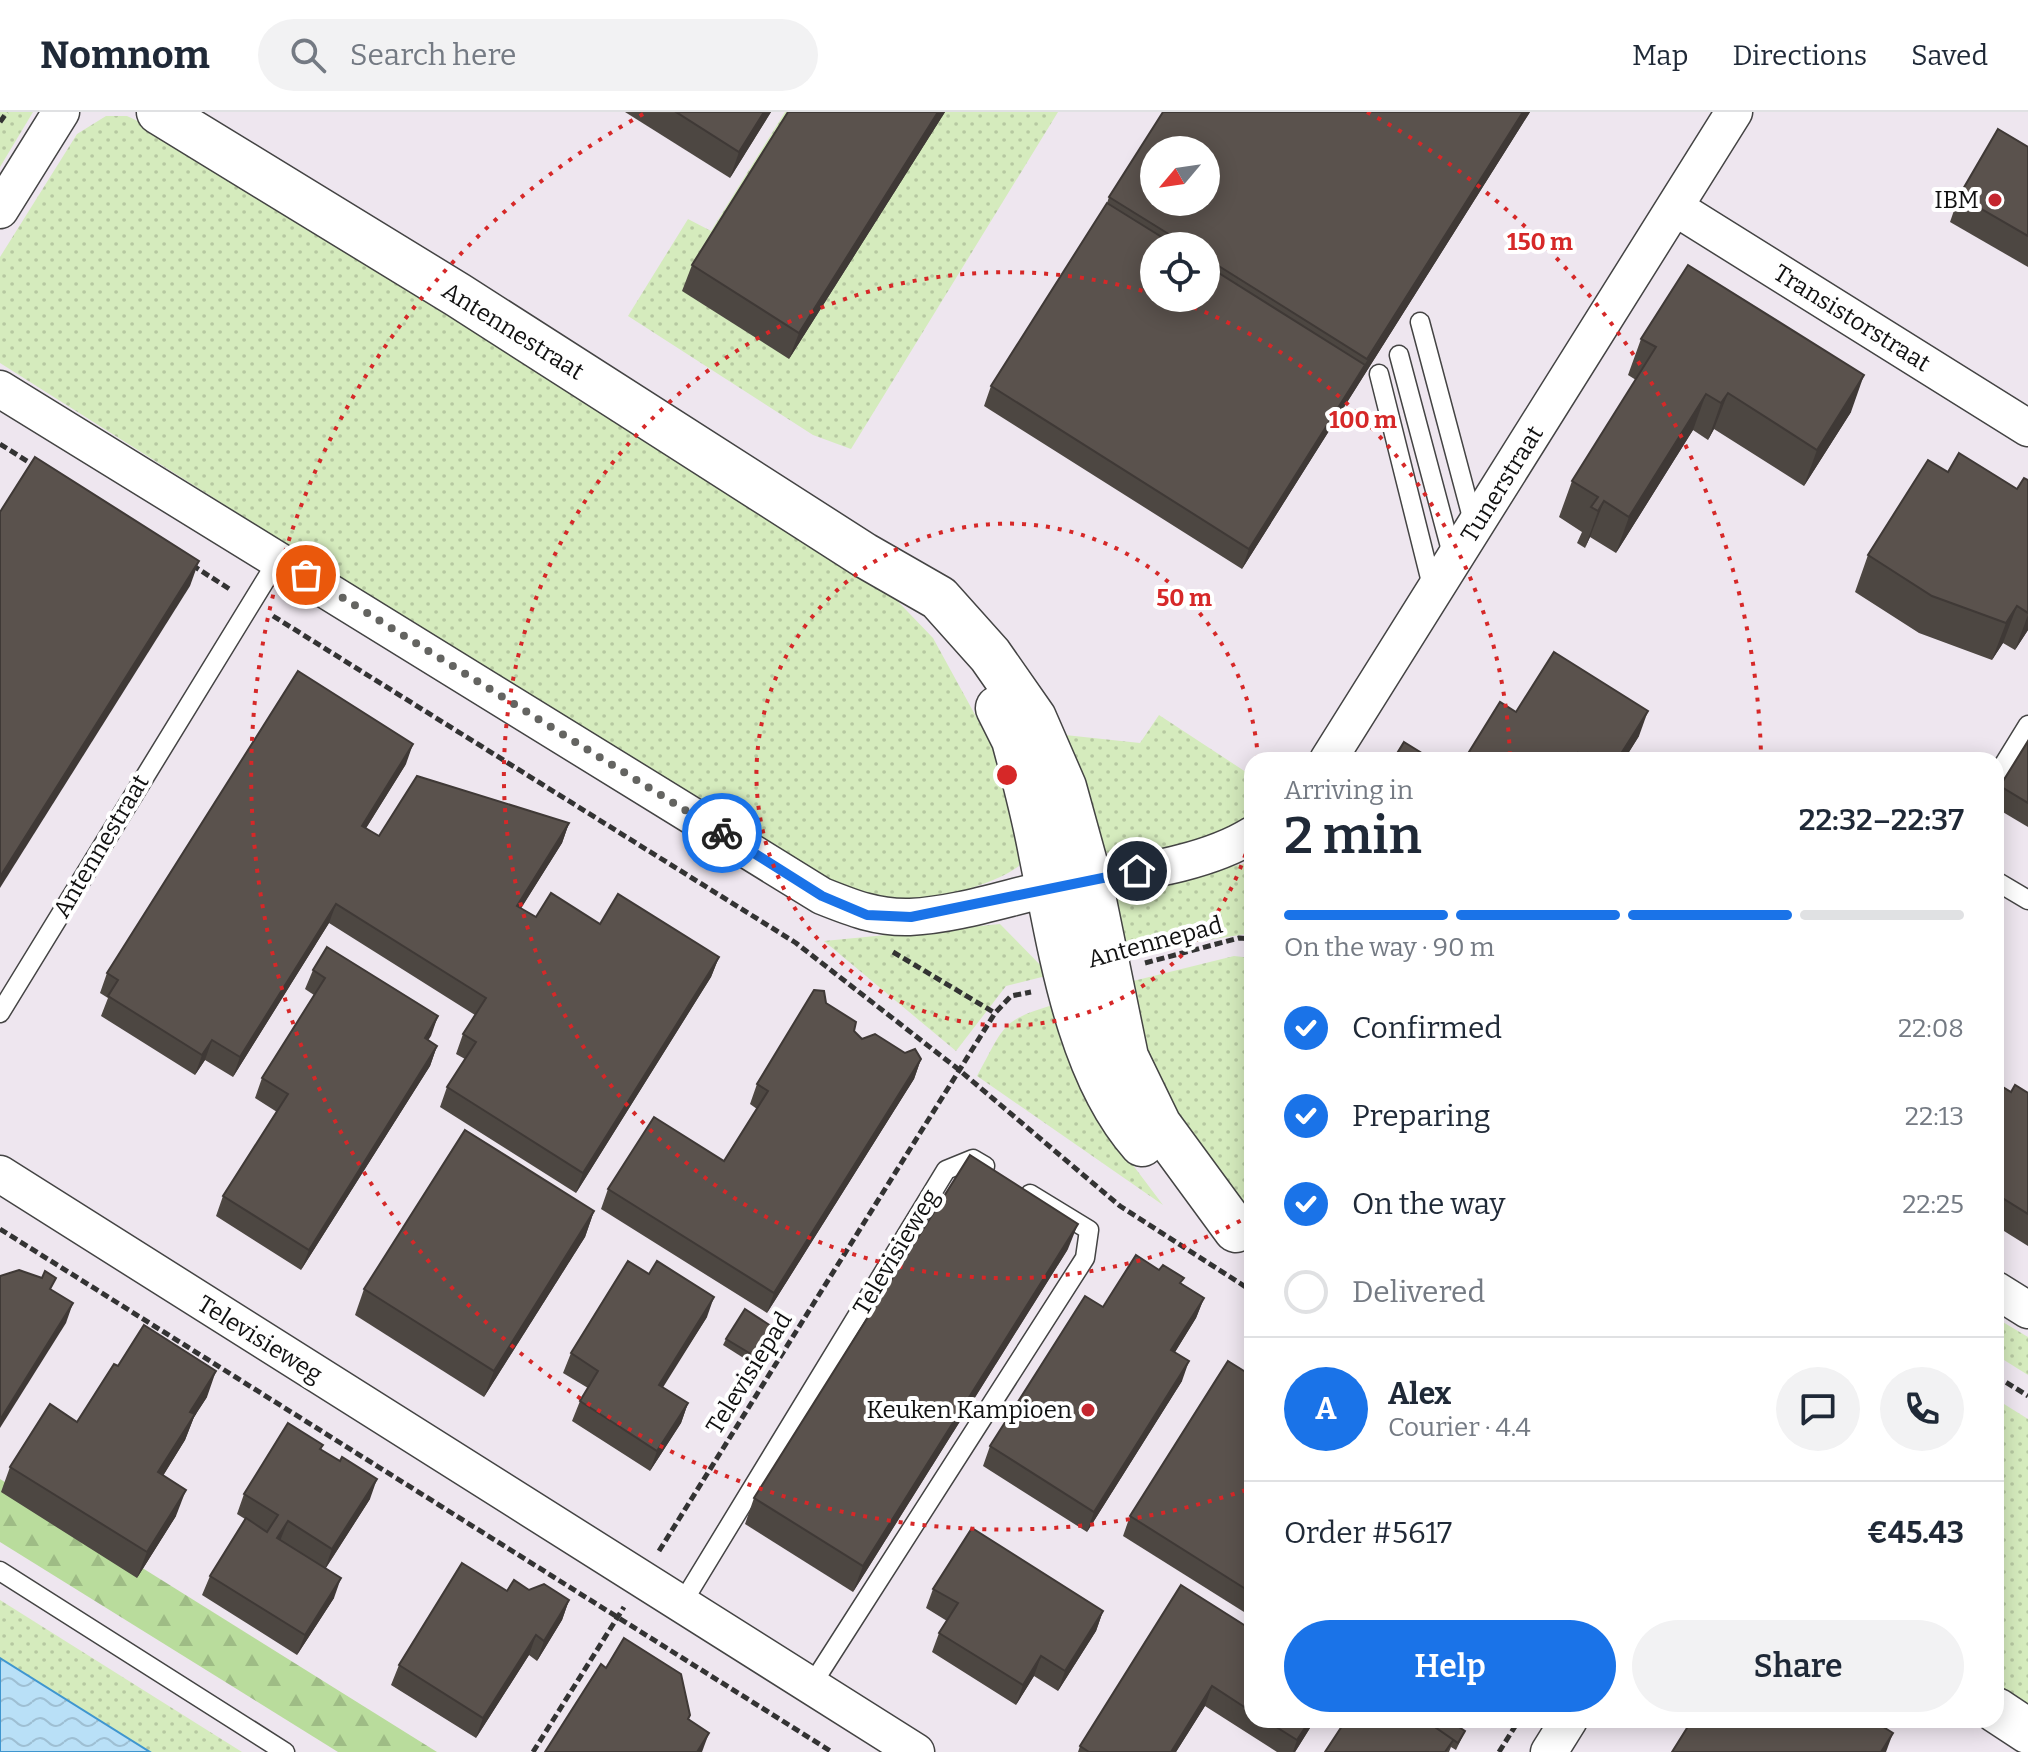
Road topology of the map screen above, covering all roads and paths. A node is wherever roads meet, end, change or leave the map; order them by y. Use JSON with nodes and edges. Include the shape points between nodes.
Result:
{"nodes":[{"id":1,"x":7,"y":112,"type":"edge"},
{"id":2,"x":61,"y":112,"type":"edge"},
{"id":3,"x":159,"y":112,"type":"edge"},
{"id":4,"x":1734,"y":112,"type":"edge"},
{"id":5,"x":0,"y":122,"type":"edge"},
{"id":6,"x":1676,"y":208,"type":"junction"},
{"id":7,"x":0,"y":210,"type":"edge"},
{"id":8,"x":1420,"y":322,"type":"dead end"},
{"id":9,"x":1399,"y":355,"type":"dead end"},
{"id":10,"x":1379,"y":374,"type":"edge"},
{"id":11,"x":0,"y":389,"type":"edge"},
{"id":12,"x":2028,"y":428,"type":"edge"},
{"id":13,"x":0,"y":444,"type":"edge"},
{"id":14,"x":39,"y":469,"type":"edge"},
{"id":15,"x":1475,"y":528,"type":"junction"},
{"id":16,"x":279,"y":558,"type":"junction"},
{"id":17,"x":184,"y":560,"type":"edge"},
{"id":18,"x":1454,"y":560,"type":"junction"},
{"id":19,"x":1434,"y":593,"type":"junction"},
{"id":20,"x":250,"y":602,"type":"junction"},
{"id":21,"x":2028,"y":725,"type":"edge"},
{"id":22,"x":1333,"y":752,"type":"edge"},
{"id":23,"x":2004,"y":764,"type":"edge"},
{"id":24,"x":1244,"y":840,"type":"edge"},
{"id":25,"x":1069,"y":885,"type":"junction"},
{"id":26,"x":2004,"y":886,"type":"edge"},
{"id":27,"x":2028,"y":900,"type":"edge"},
{"id":28,"x":867,"y":915,"type":"junction"},
{"id":29,"x":1244,"y":938,"type":"edge"},
{"id":30,"x":1088,"y":978,"type":"junction"},
{"id":31,"x":0,"y":1013,"type":"edge"},
{"id":32,"x":995,"y":1013,"type":"junction"},
{"id":33,"x":958,"y":1069,"type":"junction"},
{"id":34,"x":0,"y":1174,"type":"edge"},
{"id":35,"x":0,"y":1229,"type":"edge"},
{"id":36,"x":1244,"y":1234,"type":"edge"},
{"id":37,"x":1244,"y":1286,"type":"edge"},
{"id":38,"x":2004,"y":1295,"type":"edge"},
{"id":39,"x":2028,"y":1310,"type":"edge"},
{"id":40,"x":2004,"y":1381,"type":"edge"},
{"id":41,"x":2028,"y":1396,"type":"edge"},
{"id":42,"x":0,"y":1571,"type":"edge"},
{"id":43,"x":641,"y":1580,"type":"junction"},
{"id":44,"x":681,"y":1605,"type":"junction"},
{"id":45,"x":617,"y":1618,"type":"junction"},
{"id":46,"x":811,"y":1686,"type":"junction"},
{"id":47,"x":2004,"y":1715,"type":"edge"},
{"id":48,"x":1514,"y":1728,"type":"edge"},
{"id":49,"x":1564,"y":1728,"type":"edge"},
{"id":50,"x":2028,"y":1731,"type":"edge"},
{"id":51,"x":285,"y":1752,"type":"edge"},
{"id":52,"x":533,"y":1752,"type":"edge"},
{"id":53,"x":832,"y":1752,"type":"edge"},
{"id":54,"x":916,"y":1752,"type":"edge"},
{"id":55,"x":1499,"y":1752,"type":"edge"},
{"id":56,"x":1549,"y":1752,"type":"edge"}],
"edges":[{"from":1,"to":5,"type":"path"},
{"from":2,"to":7,"type":"street"},
{"from":3,"to":25,"type":"street","name":"Antennestraat","via":[[458,295],[864,555],[939,619],[981,675],[1014,740]]},
{"from":4,"to":6,"type":"street","name":"Tunerstraat"},
{"from":6,"to":12,"type":"street","name":"Transistorstraat"},
{"from":6,"to":15,"type":"street","name":"Tunerstraat"},
{"from":8,"to":15,"type":"lane"},
{"from":9,"to":18,"type":"lane"},
{"from":10,"to":19,"type":"lane"},
{"from":11,"to":16,"type":"street"},
{"from":13,"to":14,"type":"path"},
{"from":15,"to":18,"type":"street","name":"Tunerstraat"},
{"from":16,"to":20,"type":"lane","name":"Antennestraat"},
{"from":16,"to":28,"type":"street","via":[[822,896]]},
{"from":17,"to":20,"type":"path"},
{"from":18,"to":19,"type":"street","name":"Tunerstraat"},
{"from":19,"to":22,"type":"street","name":"Tunerstraat"},
{"from":20,"to":31,"type":"lane","name":"Antennestraat"},
{"from":20,"to":33,"type":"path","via":[[796,943]]},
{"from":21,"to":23,"type":"lane"},
{"from":24,"to":25,"type":"street"},
{"from":25,"to":28,"type":"street","via":[[911,917]]},
{"from":25,"to":30,"type":"street","name":"Antennestraat"},
{"from":26,"to":27,"type":"lane"},
{"from":28,"to":32,"type":"path","via":[[881,944]]},
{"from":29,"to":30,"type":"path","name":"Antennepad"},
{"from":30,"to":32,"type":"path","name":"Televisiepad","via":[[1011,996]]},
{"from":30,"to":36,"type":"street","name":"Antennestraat","via":[[1097,1069],[1129,1130],[1186,1193]]},
{"from":32,"to":33,"type":"path","name":"Televisiepad"},
{"from":33,"to":37,"type":"path","via":[[1120,1206]]},
{"from":33,"to":43,"type":"path","name":"Televisiepad"},
{"from":34,"to":43,"type":"street","name":"Televisieweg"},
{"from":35,"to":45,"type":"path"},
{"from":38,"to":39,"type":"street"},
{"from":40,"to":41,"type":"path"},
{"from":42,"to":51,"type":"lane"},
{"from":43,"to":44,"type":"street","name":"Televisieweg"},
{"from":43,"to":45,"type":"path","name":"Televisiepad"},
{"from":44,"to":46,"type":"street","name":"Televisieweg"},
{"from":44,"to":46,"type":"lane","name":"Televisieweg","via":[[946,1170],[973,1159],[1089,1230],[1085,1258]]},
{"from":45,"to":52,"type":"path","name":"Televisiepad"},
{"from":45,"to":53,"type":"path"},
{"from":46,"to":54,"type":"street","name":"Televisieweg"},
{"from":47,"to":50,"type":"street"},
{"from":48,"to":55,"type":"path"},
{"from":49,"to":56,"type":"street"}]}
